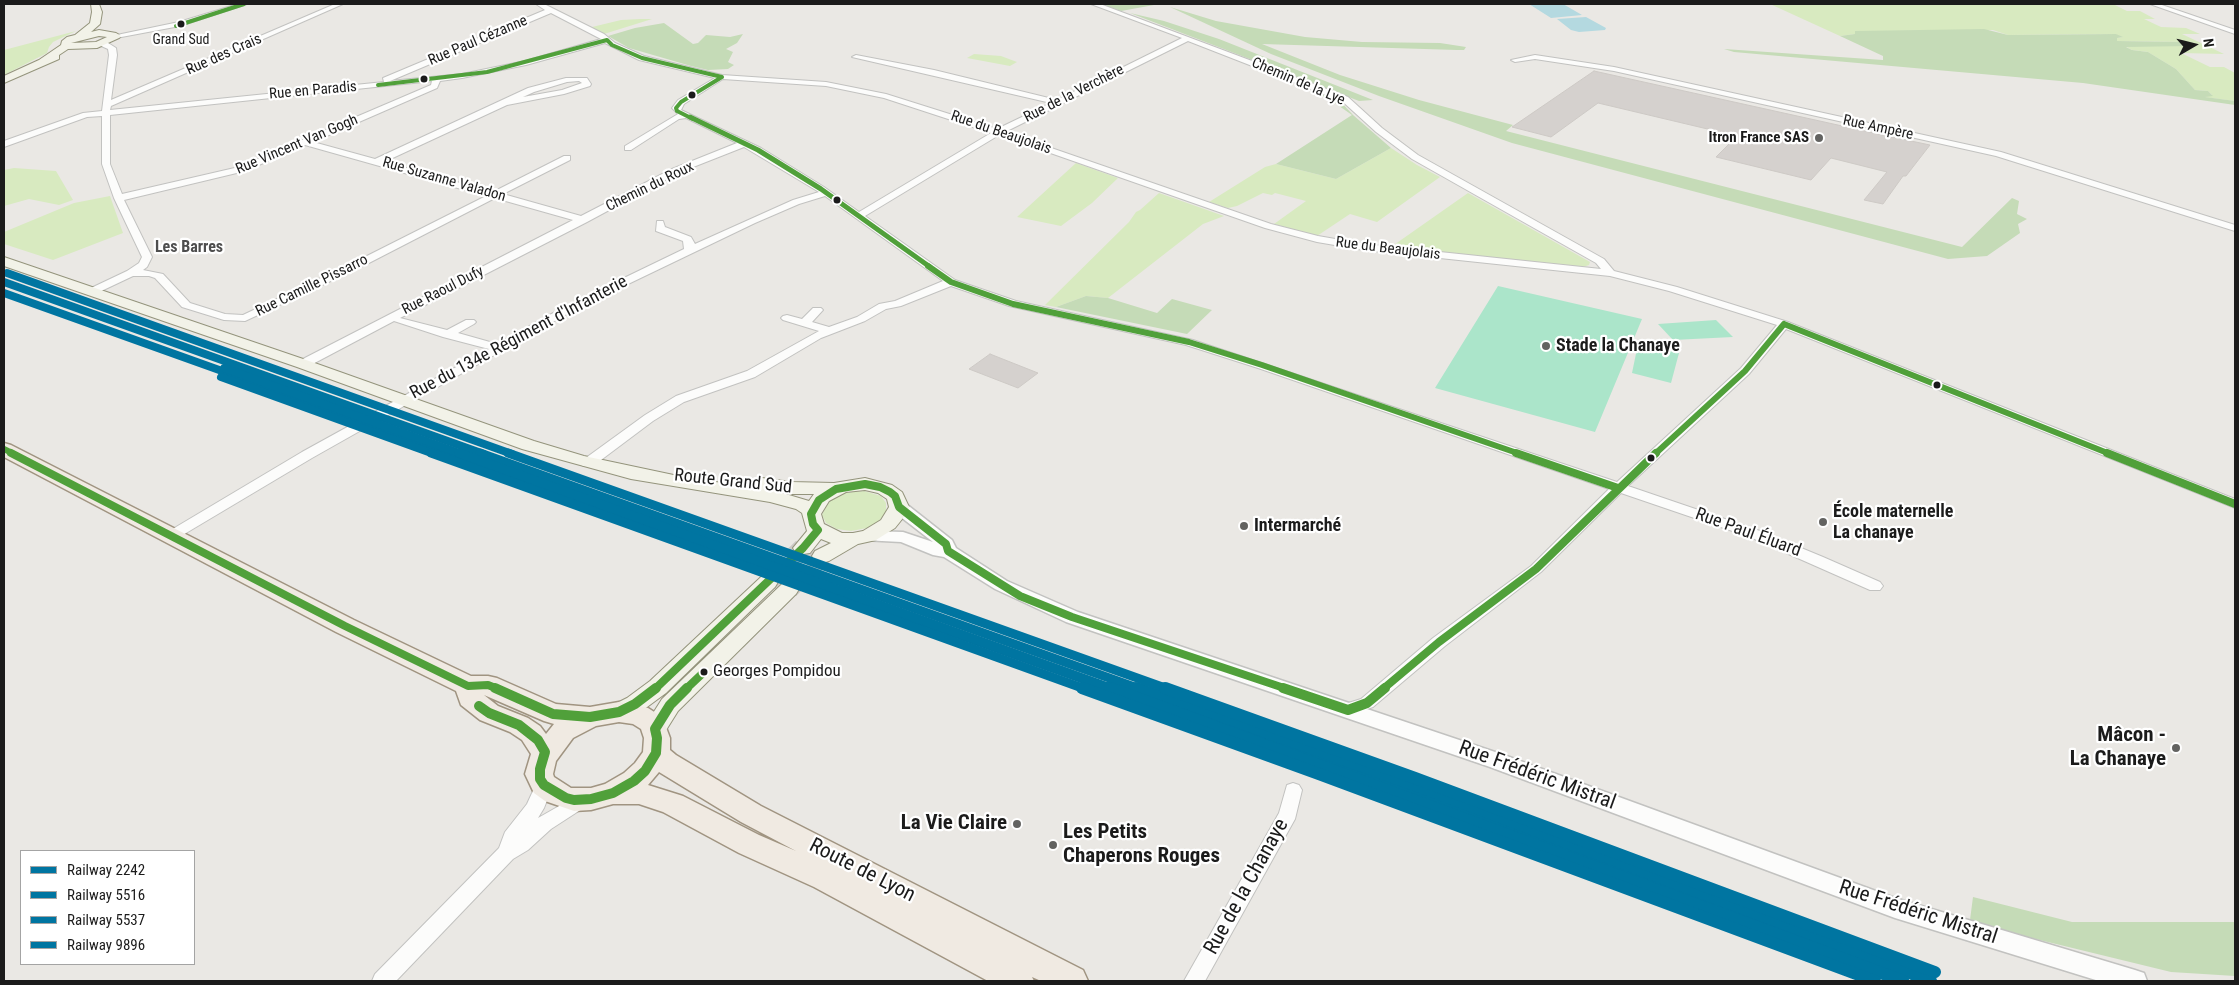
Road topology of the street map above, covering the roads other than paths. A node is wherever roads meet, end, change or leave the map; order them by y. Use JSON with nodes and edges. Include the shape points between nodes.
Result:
{"nodes":[{"id":1,"x":95,"y":4,"type":"edge"},
{"id":2,"x":244,"y":4,"type":"edge"},
{"id":3,"x":340,"y":4,"type":"edge"},
{"id":4,"x":539,"y":4,"type":"edge"},
{"id":5,"x":1094,"y":4,"type":"edge"},
{"id":6,"x":2153,"y":4,"type":"edge"},
{"id":7,"x":551,"y":10,"type":"junction"},
{"id":8,"x":95,"y":24,"type":"junction"},
{"id":9,"x":2235,"y":32,"type":"edge"},
{"id":10,"x":104,"y":33,"type":"junction"},
{"id":11,"x":116,"y":36,"type":"junction"},
{"id":12,"x":76,"y":37,"type":"junction"},
{"id":13,"x":1188,"y":38,"type":"junction"},
{"id":14,"x":606,"y":40,"type":"junction"},
{"id":15,"x":102,"y":43,"type":"junction"},
{"id":16,"x":66,"y":46,"type":"junction"},
{"id":17,"x":86,"y":46,"type":"junction"},
{"id":18,"x":856,"y":57,"type":"dead end"},
{"id":19,"x":44,"y":60,"type":"junction"},
{"id":20,"x":1515,"y":60,"type":"dead end"},
{"id":21,"x":722,"y":77,"type":"junction"},
{"id":22,"x":436,"y":79,"type":"junction"},
{"id":23,"x":4,"y":80,"type":"edge"},
{"id":24,"x":378,"y":85,"type":"junction"},
{"id":25,"x":1057,"y":102,"type":"junction"},
{"id":26,"x":505,"y":103,"type":"junction"},
{"id":27,"x":106,"y":109,"type":"junction"},
{"id":28,"x":685,"y":116,"type":"junction"},
{"id":29,"x":654,"y":122,"type":"dead end"},
{"id":30,"x":668,"y":124,"type":"junction"},
{"id":31,"x":998,"y":132,"type":"junction"},
{"id":32,"x":304,"y":142,"type":"junction"},
{"id":33,"x":4,"y":144,"type":"edge"},
{"id":34,"x":744,"y":144,"type":"junction"},
{"id":35,"x":628,"y":148,"type":"dead end"},
{"id":36,"x":568,"y":158,"type":"dead end"},
{"id":37,"x":378,"y":161,"type":"junction"},
{"id":38,"x":826,"y":193,"type":"junction"},
{"id":39,"x":496,"y":195,"type":"junction"},
{"id":40,"x":118,"y":198,"type":"junction"},
{"id":41,"x":859,"y":216,"type":"junction"},
{"id":42,"x":584,"y":220,"type":"junction"},
{"id":43,"x":660,"y":223,"type":"dead end"},
{"id":44,"x":2235,"y":228,"type":"edge"},
{"id":45,"x":689,"y":250,"type":"junction"},
{"id":46,"x":4,"y":261,"type":"edge"},
{"id":47,"x":130,"y":273,"type":"junction"},
{"id":48,"x":1610,"y":273,"type":"junction"},
{"id":49,"x":951,"y":282,"type":"junction"},
{"id":50,"x":93,"y":291,"type":"junction"},
{"id":51,"x":816,"y":310,"type":"dead end"},
{"id":52,"x":787,"y":318,"type":"dead end"},
{"id":53,"x":399,"y":321,"type":"dead end"},
{"id":54,"x":470,"y":322,"type":"dead end"},
{"id":55,"x":805,"y":323,"type":"junction"},
{"id":56,"x":1784,"y":324,"type":"junction"},
{"id":57,"x":829,"y":331,"type":"junction"},
{"id":58,"x":447,"y":335,"type":"junction"},
{"id":59,"x":499,"y":348,"type":"junction"},
{"id":60,"x":303,"y":364,"type":"junction"},
{"id":61,"x":405,"y":400,"type":"junction"},
{"id":62,"x":4,"y":449,"type":"edge"},
{"id":63,"x":588,"y":463,"type":"junction"},
{"id":64,"x":631,"y":472,"type":"junction"},
{"id":65,"x":1618,"y":488,"type":"junction"},
{"id":66,"x":836,"y":489,"type":"junction"},
{"id":67,"x":2235,"y":504,"type":"edge"},
{"id":68,"x":898,"y":507,"type":"junction"},
{"id":69,"x":815,"y":521,"type":"junction"},
{"id":70,"x":171,"y":536,"type":"junction"},
{"id":71,"x":861,"y":537,"type":"junction"},
{"id":72,"x":803,"y":548,"type":"tunnel mouth"},
{"id":73,"x":948,"y":551,"type":"junction"},
{"id":74,"x":822,"y":556,"type":"tunnel mouth"},
{"id":75,"x":1875,"y":586,"type":"dead end"},
{"id":76,"x":468,"y":686,"type":"junction"},
{"id":77,"x":1348,"y":710,"type":"junction"},
{"id":78,"x":619,"y":712,"type":"junction"},
{"id":79,"x":590,"y":717,"type":"junction"},
{"id":80,"x":655,"y":741,"type":"junction"},
{"id":81,"x":545,"y":752,"type":"junction"},
{"id":82,"x":544,"y":785,"type":"junction"},
{"id":83,"x":1293,"y":790,"type":"dead end"},
{"id":84,"x":613,"y":793,"type":"junction"},
{"id":85,"x":583,"y":800,"type":"junction"},
{"id":86,"x":506,"y":853,"type":"junction"},
{"id":87,"x":382,"y":981,"type":"edge"},
{"id":88,"x":1018,"y":981,"type":"edge"},
{"id":89,"x":1072,"y":981,"type":"edge"},
{"id":90,"x":1194,"y":981,"type":"edge"},
{"id":91,"x":2135,"y":981,"type":"edge"}],
"edges":[{"from":1,"to":8,"type":"main road"},
{"from":2,"to":11,"type":"street","via":[[180,24]]},
{"from":3,"to":27,"type":"street","name":"Rue des Crais"},
{"from":4,"to":7,"type":"street","name":"Rue du Beaujolais"},
{"from":5,"to":13,"type":"street","name":"Chemin de la Lye"},
{"from":6,"to":9,"type":"street"},
{"from":7,"to":14,"type":"street","name":"Rue du Beaujolais"},
{"from":7,"to":24,"type":"street","name":"Rue Paul Cézanne"},
{"from":8,"to":10,"type":"main road"},
{"from":8,"to":12,"type":"main road"},
{"from":10,"to":11,"type":"main road"},
{"from":10,"to":12,"type":"main road"},
{"from":11,"to":15,"type":"main road"},
{"from":12,"to":16,"type":"main road","via":[[66,41]]},
{"from":13,"to":25,"type":"street","name":"Rue de la Verchère"},
{"from":13,"to":48,"type":"street","name":"Chemin de la Lye","via":[[1345,99],[1415,157],[1600,261]]},
{"from":14,"to":21,"type":"street","name":"Rue du Beaujolais","via":[[642,58]]},
{"from":14,"to":22,"type":"street","name":"Rue en Paradis","via":[[526,64]]},
{"from":15,"to":17,"type":"main road"},
{"from":15,"to":27,"type":"street","via":[[112,49]]},
{"from":16,"to":17,"type":"main road"},
{"from":16,"to":19,"type":"main road"},
{"from":17,"to":19,"type":"main road"},
{"from":18,"to":25,"type":"street"},
{"from":19,"to":23,"type":"main road"},
{"from":20,"to":44,"type":"street","name":"Rue Ampère","via":[[1535,57],[1614,70],[1998,154]]},
{"from":21,"to":28,"type":"street","via":[[678,105],[677,111]]},
{"from":21,"to":31,"type":"street","name":"Rue du Beaujolais","via":[[850,87]]},
{"from":22,"to":24,"type":"street","name":"Rue en Paradis"},
{"from":22,"to":32,"type":"street","name":"Rue Vincent Van Gogh","via":[[434,86]]},
{"from":24,"to":27,"type":"street","name":"Rue en Paradis"},
{"from":25,"to":31,"type":"street","name":"Rue de la Verchère"},
{"from":26,"to":26,"type":"street","via":[[517,95],[561,81],[578,79],[587,84],[564,92]]},
{"from":26,"to":37,"type":"street"},
{"from":27,"to":33,"type":"street"},
{"from":27,"to":40,"type":"street","via":[[106,164]]},
{"from":28,"to":30,"type":"street"},
{"from":28,"to":34,"type":"street","name":"Rue Paul Éluard"},
{"from":29,"to":30,"type":"street"},
{"from":30,"to":35,"type":"street"},
{"from":31,"to":41,"type":"street","name":"Rue de la Verchère"},
{"from":31,"to":48,"type":"street","name":"Rue du Beaujolais","via":[[1249,220],[1317,239],[1364,247]]},
{"from":32,"to":37,"type":"street","name":"Rue Suzanne Valadon"},
{"from":32,"to":40,"type":"street","name":"Rue Vincent Van Gogh","via":[[234,172]]},
{"from":34,"to":38,"type":"street","name":"Rue Paul Éluard"},
{"from":34,"to":42,"type":"street","name":"Chemin du Roux","via":[[675,171]]},
{"from":36,"to":39,"type":"street","name":"Rue Camille Pissarro"},
{"from":37,"to":39,"type":"street","name":"Rue Suzanne Valadon"},
{"from":38,"to":41,"type":"street","name":"Rue Paul Éluard"},
{"from":38,"to":45,"type":"street","name":"Rue du 134e Régiment d'Infanterie","via":[[796,202]]},
{"from":39,"to":42,"type":"street","name":"Rue Suzanne Valadon"},
{"from":39,"to":47,"type":"street","name":"Rue Camille Pissarro","via":[[245,318],[224,317],[186,305],[159,276]]},
{"from":40,"to":47,"type":"street","via":[[147,257],[143,265]]},
{"from":41,"to":49,"type":"street","name":"Rue Paul Éluard"},
{"from":42,"to":60,"type":"street","name":"Rue Raoul Dufy"},
{"from":43,"to":45,"type":"street","via":[[660,229],[687,239]]},
{"from":45,"to":59,"type":"street","name":"Rue du 134e Régiment d'Infanterie","via":[[570,308]]},
{"from":46,"to":50,"type":"main road","name":"Route Grand Sud"},
{"from":47,"to":50,"type":"street"},
{"from":48,"to":56,"type":"street","name":"Rue du Beaujolais","via":[[1673,288]]},
{"from":49,"to":57,"type":"street","via":[[897,304],[883,306],[861,319]]},
{"from":49,"to":65,"type":"street","name":"Rue Paul Éluard","via":[[1013,304],[1189,342]]},
{"from":50,"to":60,"type":"main road","name":"Route Grand Sud"},
{"from":51,"to":55,"type":"street"},
{"from":52,"to":55,"type":"street"},
{"from":53,"to":58,"type":"street"},
{"from":54,"to":58,"type":"street"},
{"from":55,"to":57,"type":"street"},
{"from":56,"to":65,"type":"street","via":[[1745,370]]},
{"from":56,"to":67,"type":"street","name":"Rue du Beaujolais"},
{"from":57,"to":63,"type":"street","via":[[751,374],[667,406]]},
{"from":58,"to":59,"type":"street"},
{"from":59,"to":61,"type":"street","name":"Rue du 134e Régiment d'Infanterie"},
{"from":60,"to":61,"type":"main road","name":"Route Grand Sud"},
{"from":61,"to":63,"type":"main road","name":"Route Grand Sud","via":[[528,445]]},
{"from":61,"to":70,"type":"street","name":"Rue du 134e Régiment d'Infanterie"},
{"from":62,"to":70,"type":"main road"},
{"from":63,"to":64,"type":"main road","name":"Route Grand Sud"},
{"from":64,"to":66,"type":"main road","name":"Route Grand Sud","via":[[791,488]]},
{"from":64,"to":69,"type":"main road","name":"Route Grand Sud","via":[[772,496],[803,505]]},
{"from":65,"to":75,"type":"street","name":"Rue Paul Éluard","via":[[1755,534]]},
{"from":65,"to":77,"type":"street","via":[[1536,569],[1439,642],[1367,703]]},
{"from":66,"to":68,"type":"main road","via":[[857,485],[880,487],[895,496]]},
{"from":66,"to":69,"type":"main road","via":[[819,500]]},
{"from":68,"to":71,"type":"main road","via":[[888,524]]},
{"from":68,"to":73,"type":"street","name":"Rue Frédéric Mistral","via":[[946,544]]},
{"from":69,"to":71,"type":"main road","via":[[839,539]]},
{"from":69,"to":72,"type":"main road"},
{"from":70,"to":76,"type":"main road"},
{"from":71,"to":73,"type":"street","name":"Rue Frédéric Mistral","via":[[903,537],[939,551]]},
{"from":71,"to":74,"type":"main road"},
{"from":73,"to":77,"type":"street","name":"Rue Frédéric Mistral","via":[[1001,586],[1054,610]]},
{"from":76,"to":79,"type":"main road","via":[[488,685],[553,714]]},
{"from":76,"to":81,"type":"main road","via":[[470,698],[489,713],[531,733]]},
{"from":77,"to":91,"type":"street","name":"Rue Frédéric Mistral","via":[[1498,761],[1895,908]]},
{"from":78,"to":79,"type":"main road"},
{"from":78,"to":80,"type":"main road","via":[[638,715],[650,722]]},
{"from":78,"to":80,"type":"main road","via":[[658,686],[778,585],[670,705]]},
{"from":79,"to":81,"type":"main road","via":[[564,731]]},
{"from":80,"to":84,"type":"main road","via":[[652,763],[634,781]]},
{"from":80,"to":89,"type":"main road","name":"Route de Lyon","via":[[673,768],[751,814]]},
{"from":81,"to":82,"type":"main road","via":[[540,769]]},
{"from":82,"to":85,"type":"main road","via":[[560,796]]},
{"from":82,"to":86,"type":"street","via":[[535,808],[512,838]]},
{"from":83,"to":90,"type":"street","name":"Rue de la Chanaye","via":[[1288,814]]},
{"from":84,"to":85,"type":"main road"},
{"from":84,"to":88,"type":"main road","name":"Route de Lyon","via":[[640,792],[673,804],[749,844],[825,878]]},
{"from":85,"to":86,"type":"street"},
{"from":86,"to":87,"type":"street"}]}
